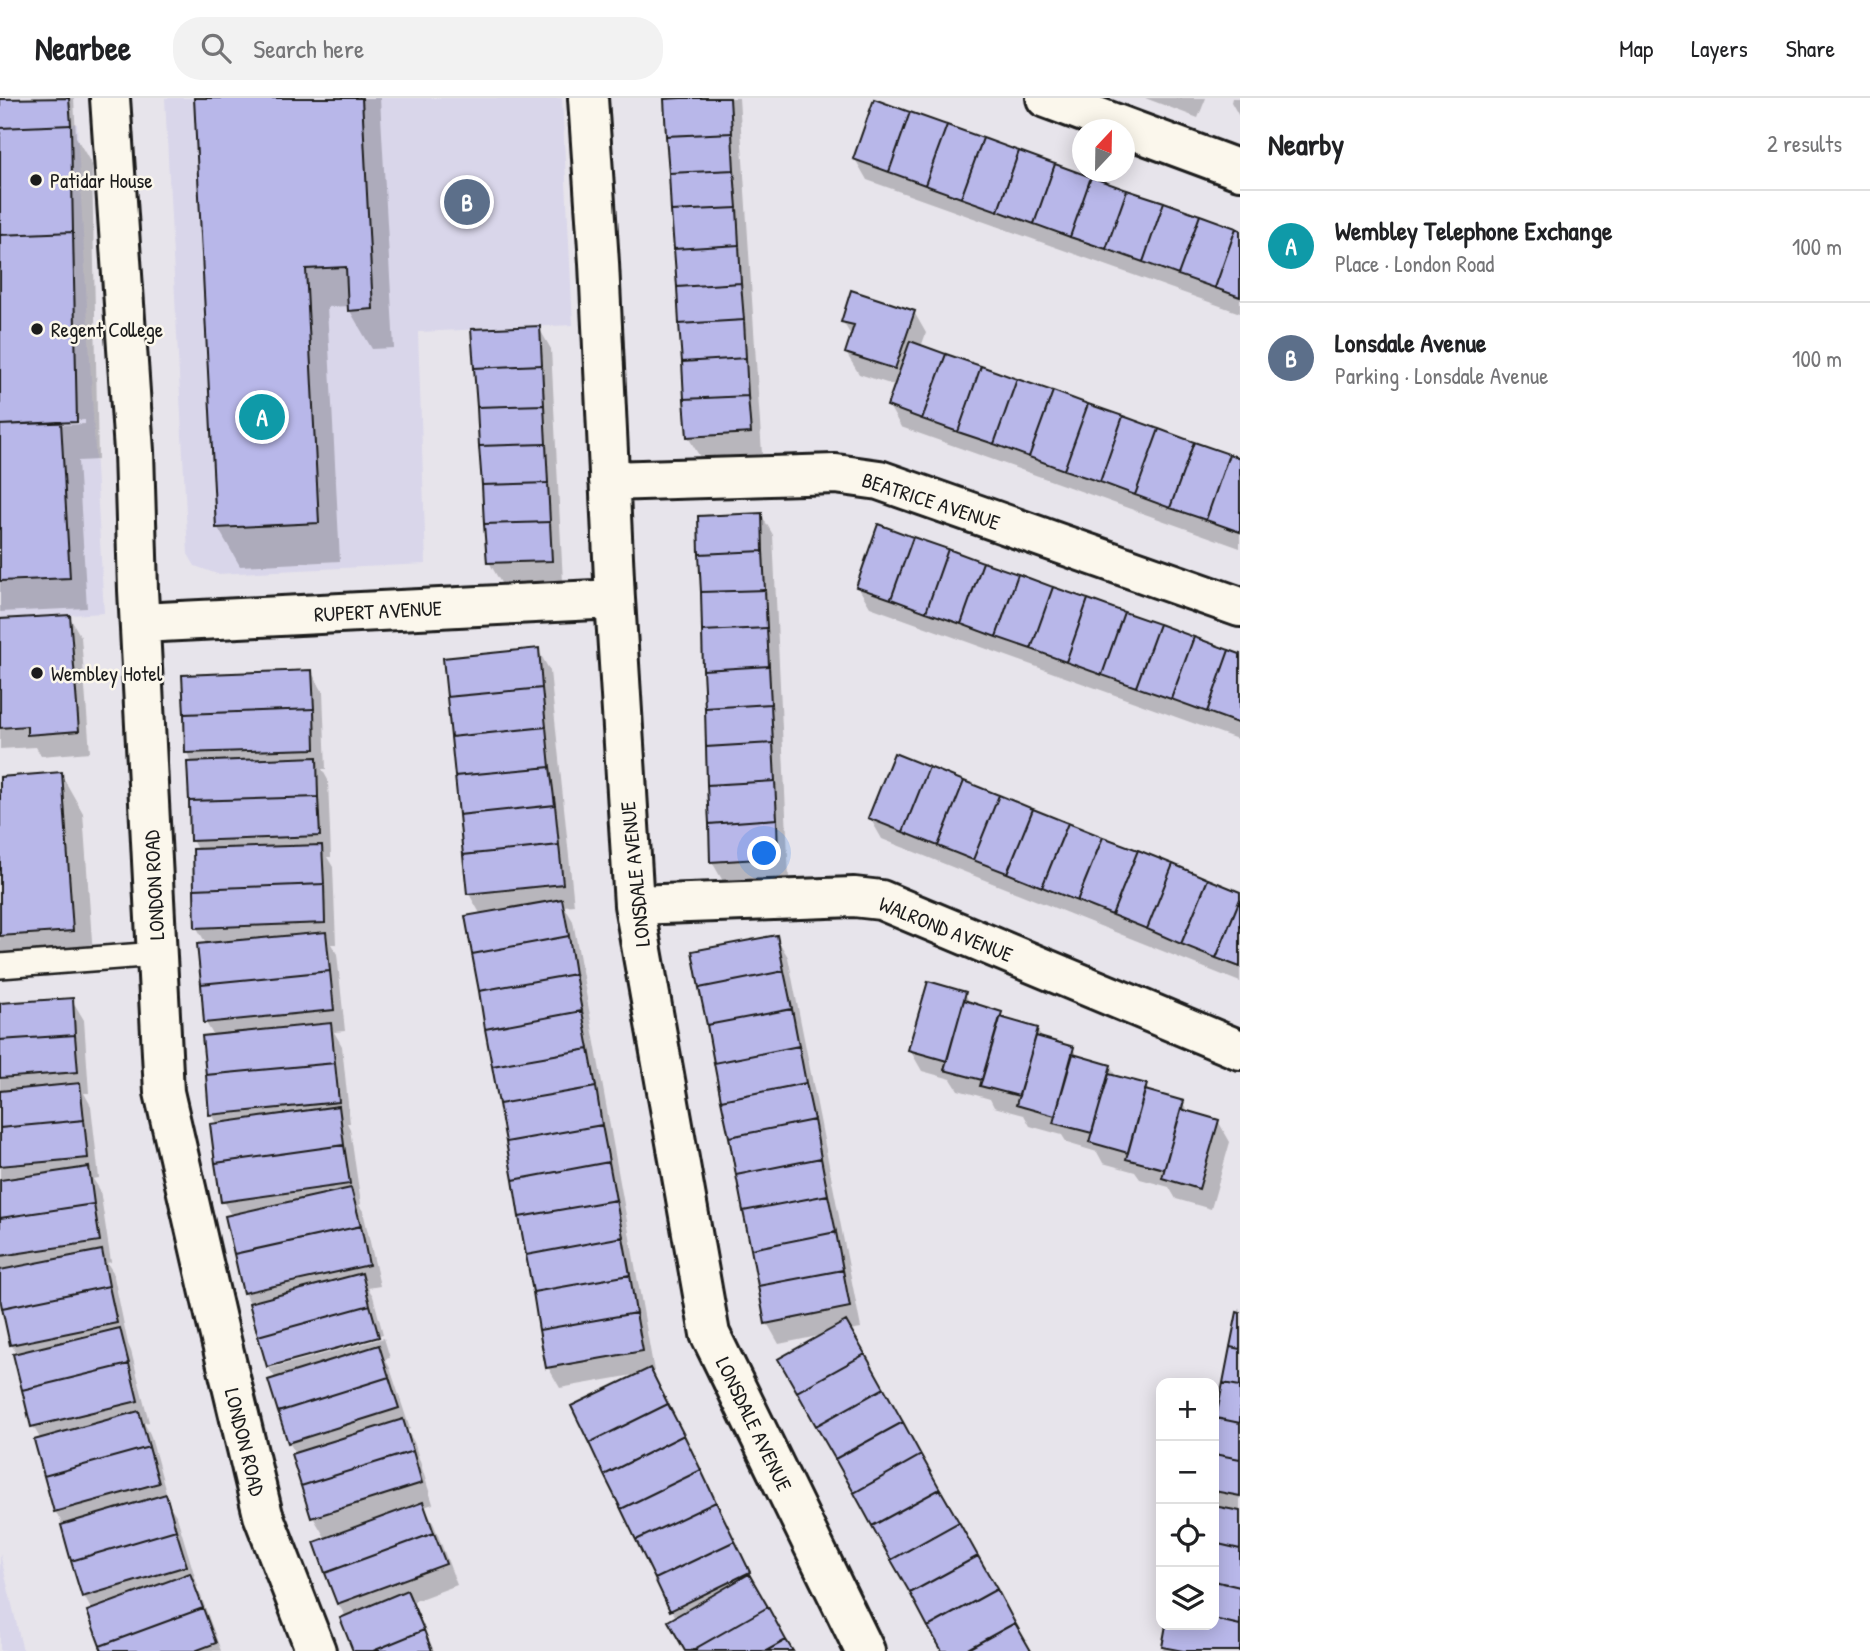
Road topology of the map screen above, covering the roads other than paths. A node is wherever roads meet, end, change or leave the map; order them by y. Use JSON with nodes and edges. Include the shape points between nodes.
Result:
{"nodes":[{"id":1,"x":110,"y":98,"type":"edge"},
{"id":2,"x":588,"y":98,"type":"edge"},
{"id":3,"x":1046,"y":98,"type":"edge"},
{"id":4,"x":1240,"y":170,"type":"edge"},
{"id":5,"x":609,"y":481,"type":"junction"},
{"id":6,"x":615,"y":599,"type":"junction"},
{"id":7,"x":1240,"y":607,"type":"edge"},
{"id":8,"x":141,"y":622,"type":"junction"},
{"id":9,"x":634,"y":905,"type":"junction"},
{"id":10,"x":158,"y":954,"type":"junction"},
{"id":11,"x":0,"y":966,"type":"edge"},
{"id":12,"x":1240,"y":1050,"type":"edge"},
{"id":13,"x":316,"y":1651,"type":"edge"},
{"id":14,"x":865,"y":1651,"type":"edge"}],
"edges":[{"from":1,"to":8,"type":"street","name":"LONDON ROAD"},
{"from":2,"to":5,"type":"street","name":"LONSDALE AVENUE"},
{"from":3,"to":4,"type":"street"},
{"from":5,"to":6,"type":"street","name":"LONSDALE AVENUE"},
{"from":5,"to":7,"type":"street","name":"BEATRICE AVENUE","via":[[835,474],[879,480]]},
{"from":6,"to":8,"type":"street","name":"RUPERT AVENUE"},
{"from":6,"to":9,"type":"street","name":"LONSDALE AVENUE"},
{"from":8,"to":10,"type":"street","name":"LONDON ROAD"},
{"from":9,"to":12,"type":"street","name":"WALROND AVENUE","via":[[854,897],[881,900]]},
{"from":9,"to":14,"type":"street","name":"LONSDALE AVENUE","via":[[710,1334]]},
{"from":10,"to":11,"type":"lane"},
{"from":10,"to":13,"type":"street","name":"LONDON ROAD","via":[[164,1092],[263,1515]]}]}
